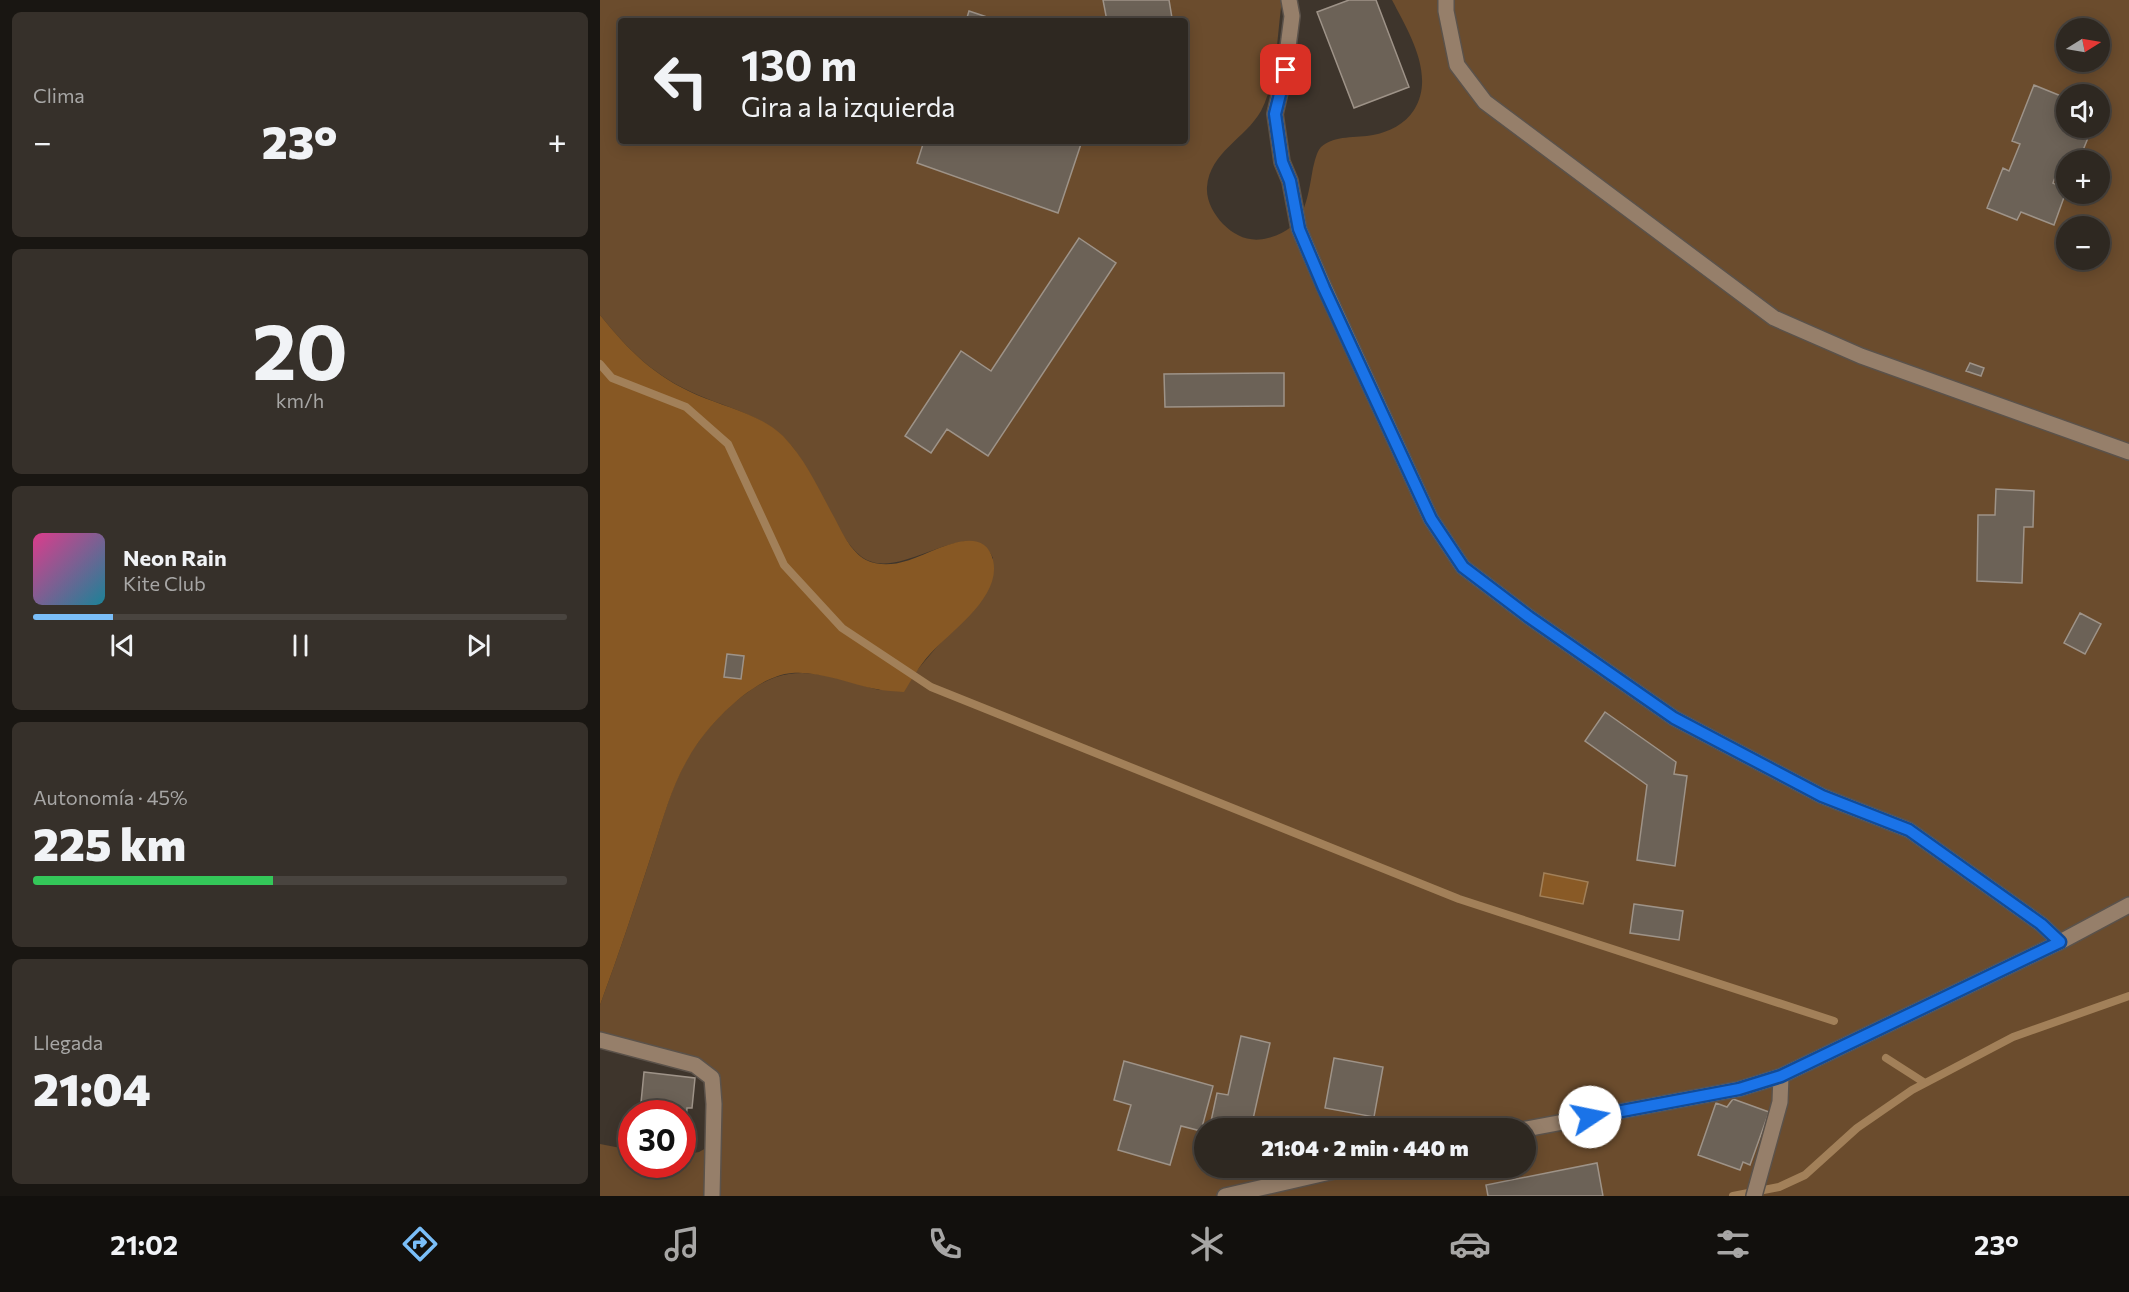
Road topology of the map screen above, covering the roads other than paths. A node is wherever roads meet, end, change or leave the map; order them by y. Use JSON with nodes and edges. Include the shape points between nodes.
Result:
{"nodes":[{"id":1,"x":1289,"y":0,"type":"edge"},
{"id":2,"x":1446,"y":0,"type":"edge"},
{"id":3,"x":2129,"y":452,"type":"edge"},
{"id":4,"x":2129,"y":905,"type":"edge"},
{"id":5,"x":2060,"y":942,"type":"junction"},
{"id":6,"x":600,"y":1040,"type":"edge"},
{"id":7,"x":1781,"y":1076,"type":"junction"},
{"id":8,"x":1536,"y":1127,"type":"edge"},
{"id":9,"x":1304,"y":1178,"type":"edge"},
{"id":10,"x":1756,"y":1189,"type":"edge"},
{"id":11,"x":712,"y":1196,"type":"edge"},
{"id":12,"x":1225,"y":1196,"type":"edge"}],
"edges":[{"from":1,"to":5,"type":"street","via":[[1292,16],[1287,60],[1275,114],[1299,229],[1431,519],[1463,567],[1674,718],[1822,796],[1909,830],[2041,924]]},
{"from":2,"to":3,"type":"street","via":[[1457,65],[1485,102],[1774,318],[1861,356]]},
{"from":4,"to":5,"type":"street"},
{"from":5,"to":7,"type":"street"},
{"from":6,"to":11,"type":"street","via":[[695,1065],[712,1078]]},
{"from":7,"to":8,"type":"street","via":[[1739,1089]]},
{"from":7,"to":10,"type":"street","via":[[1780,1102]]},
{"from":9,"to":12,"type":"street"}]}
